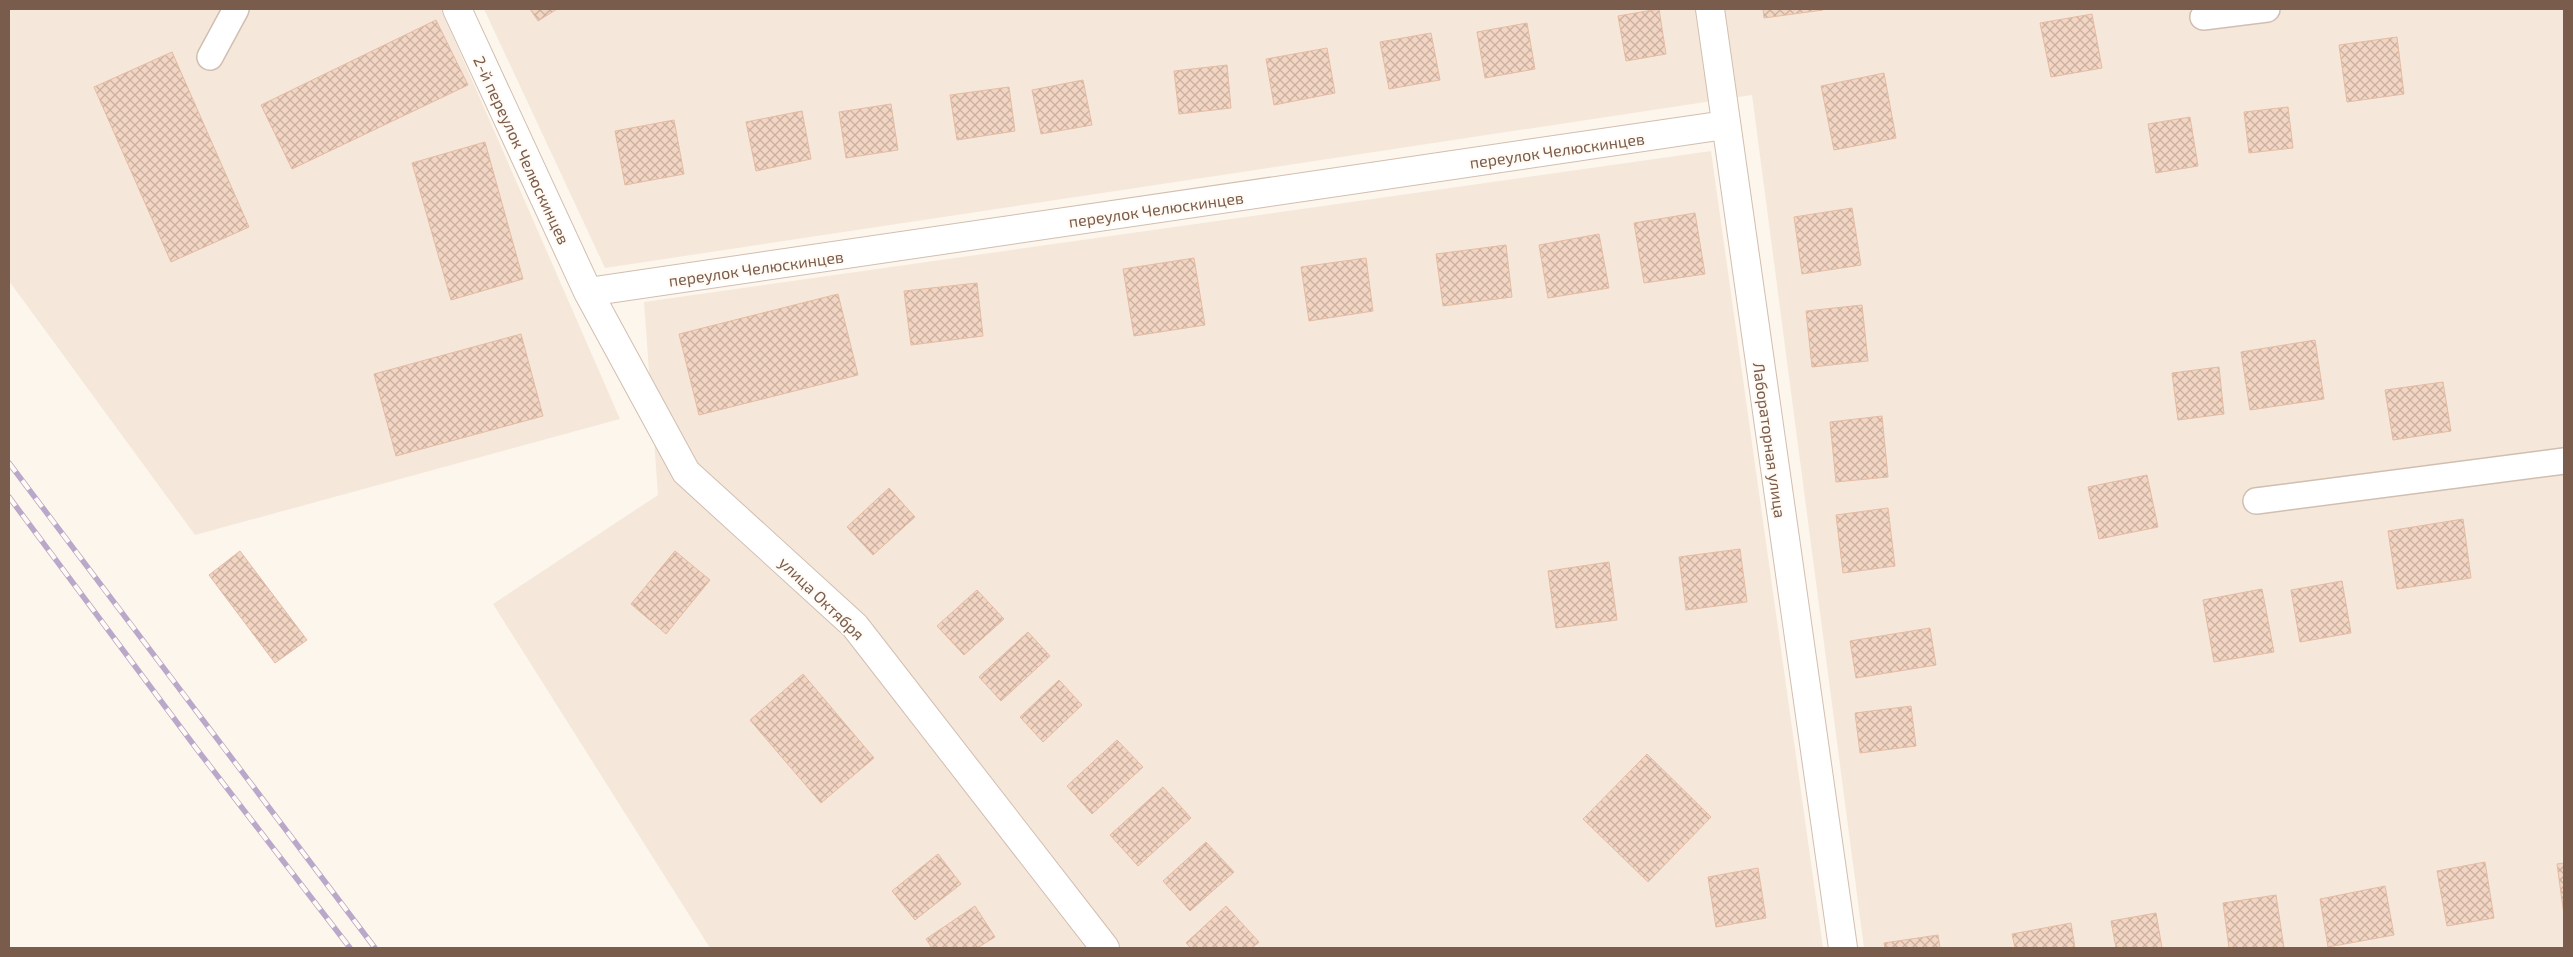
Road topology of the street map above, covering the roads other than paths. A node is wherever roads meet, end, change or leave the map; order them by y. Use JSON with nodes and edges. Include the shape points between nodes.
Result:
{"nodes":[{"id":1,"x":236,"y":9,"type":"edge"},
{"id":2,"x":457,"y":9,"type":"edge"},
{"id":3,"x":1710,"y":9,"type":"edge"},
{"id":4,"x":2266,"y":9,"type":"edge"},
{"id":5,"x":2203,"y":17,"type":"dead end"},
{"id":6,"x":210,"y":57,"type":"dead end"},
{"id":7,"x":1725,"y":125,"type":"junction"},
{"id":8,"x":588,"y":292,"type":"junction"},
{"id":9,"x":2564,"y":462,"type":"edge"},
{"id":10,"x":2256,"y":501,"type":"dead end"},
{"id":11,"x":1106,"y":948,"type":"edge"},
{"id":12,"x":1843,"y":948,"type":"edge"}],
"edges":[{"from":1,"to":6,"type":"lane"},
{"from":2,"to":8,"type":"street","name":"2-й переулок Челюскинцев"},
{"from":3,"to":7,"type":"street","name":"Лабораторная улица"},
{"from":4,"to":5,"type":"lane"},
{"from":7,"to":8,"type":"street","name":"переулок Челюскинцев"},
{"from":7,"to":12,"type":"street","name":"Лабораторная улица"},
{"from":8,"to":11,"type":"street","name":"улица Октября","via":[[686,472],[855,626]]},
{"from":9,"to":10,"type":"lane"}]}
